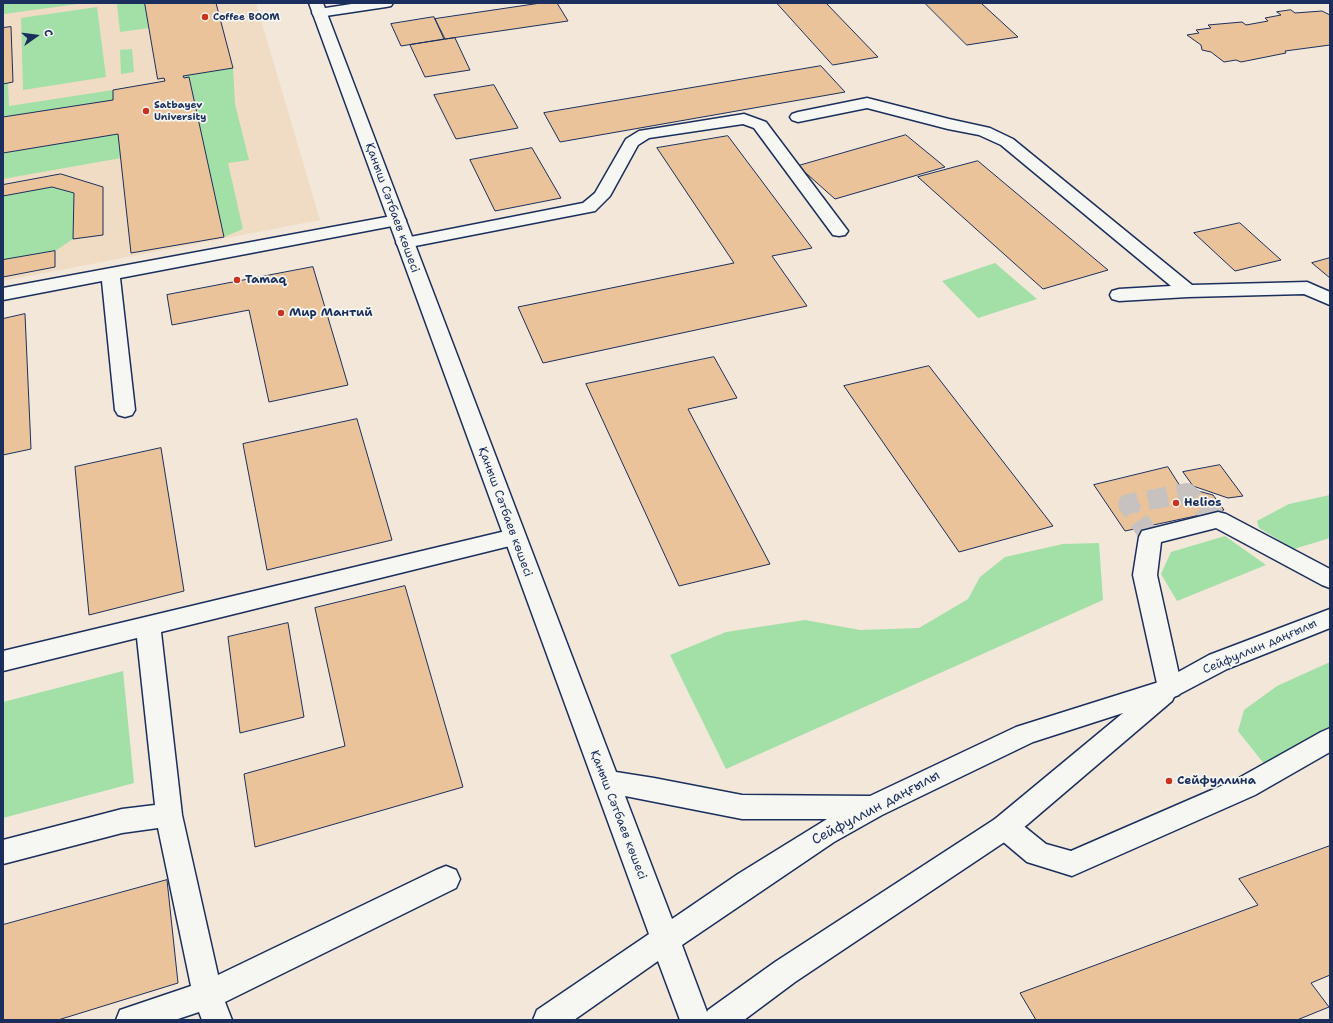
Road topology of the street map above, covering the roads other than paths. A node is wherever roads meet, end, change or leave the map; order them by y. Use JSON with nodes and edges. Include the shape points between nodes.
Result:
{"nodes":[{"id":1,"x":386,"y":3,"type":"edge"},
{"id":2,"x":318,"y":8,"type":"edge"},
{"id":3,"x":798,"y":117,"type":"dead end"},
{"id":4,"x":397,"y":220,"type":"junction"},
{"id":5,"x":839,"y":231,"type":"dead end"},
{"id":6,"x":405,"y":243,"type":"junction"},
{"id":7,"x":110,"y":274,"type":"junction"},
{"id":8,"x":1188,"y":291,"type":"junction"},
{"id":9,"x":3,"y":294,"type":"edge"},
{"id":10,"x":1119,"y":295,"type":"dead end"},
{"id":11,"x":1330,"y":299,"type":"edge"},
{"id":12,"x":125,"y":410,"type":"dead end"},
{"id":13,"x":514,"y":537,"type":"junction"},
{"id":14,"x":1330,"y":580,"type":"edge"},
{"id":15,"x":1330,"y":618,"type":"edge"},
{"id":16,"x":148,"y":626,"type":"junction"},
{"id":17,"x":3,"y":661,"type":"edge"},
{"id":18,"x":1170,"y":688,"type":"junction"},
{"id":19,"x":1330,"y":739,"type":"edge"},
{"id":20,"x":606,"y":782,"type":"junction"},
{"id":21,"x":873,"y":807,"type":"junction"},
{"id":22,"x":169,"y":815,"type":"junction"},
{"id":23,"x":1005,"y":827,"type":"junction"},
{"id":24,"x":3,"y":852,"type":"edge"},
{"id":25,"x":446,"y":879,"type":"dead end"},
{"id":26,"x":666,"y":940,"type":"junction"},
{"id":27,"x":213,"y":1008,"type":"edge"},
{"id":28,"x":131,"y":1020,"type":"edge"},
{"id":29,"x":548,"y":1020,"type":"edge"},
{"id":30,"x":695,"y":1020,"type":"edge"},
{"id":31,"x":718,"y":1020,"type":"edge"}],
"edges":[{"from":1,"to":2,"type":"main road"},
{"from":2,"to":4,"type":"main road","name":"Қаныш Сәтбаев көшесі"},
{"from":3,"to":8,"type":"main road","via":[[867,104],[984,131],[1007,142]]},
{"from":4,"to":6,"type":"main road","name":"Қаныш Сәтбаев көшесі"},
{"from":4,"to":7,"type":"main road"},
{"from":5,"to":6,"type":"main road","via":[[760,125],[744,119],[645,134],[632,142],[602,196],[589,208]]},
{"from":6,"to":13,"type":"main road","name":"Қаныш Сәтбаев көшесі"},
{"from":7,"to":9,"type":"main road"},
{"from":7,"to":12,"type":"main road"},
{"from":8,"to":10,"type":"main road"},
{"from":8,"to":11,"type":"main road","via":[[1306,288]]},
{"from":13,"to":16,"type":"main road"},
{"from":13,"to":20,"type":"main road","name":"Қаныш Сәтбаев көшесі"},
{"from":14,"to":18,"type":"main road","via":[[1218,520],[1150,537],[1145,575]]},
{"from":15,"to":18,"type":"main road","name":"Сейфуллин даңғылы","via":[[1218,662]]},
{"from":16,"to":17,"type":"main road"},
{"from":16,"to":22,"type":"main road"},
{"from":18,"to":21,"type":"main road","name":"Сейфуллин даңғылы","via":[[1025,734]]},
{"from":18,"to":23,"type":"main road","name":"Сейфуллин даңғылы"},
{"from":19,"to":23,"type":"main road","via":[[1246,787],[1072,864],[1037,853]]},
{"from":20,"to":21,"type":"main road","via":[[742,807]]},
{"from":20,"to":26,"type":"main road","name":"Қаныш Сәтбаев көшесі"},
{"from":21,"to":26,"type":"main road","name":"Сейфуллин даңғылы","via":[[824,834]]},
{"from":22,"to":24,"type":"main road","via":[[122,821]]},
{"from":22,"to":27,"type":"main road"},
{"from":23,"to":31,"type":"main road","name":"Сейфуллин даңғылы","via":[[785,972]]},
{"from":25,"to":27,"type":"main road"},
{"from":26,"to":29,"type":"main road","name":"Сейфуллин даңғылы"},
{"from":26,"to":30,"type":"main road","name":"Қаныш Сәтбаев көшесі"},
{"from":27,"to":28,"type":"main road"}]}
